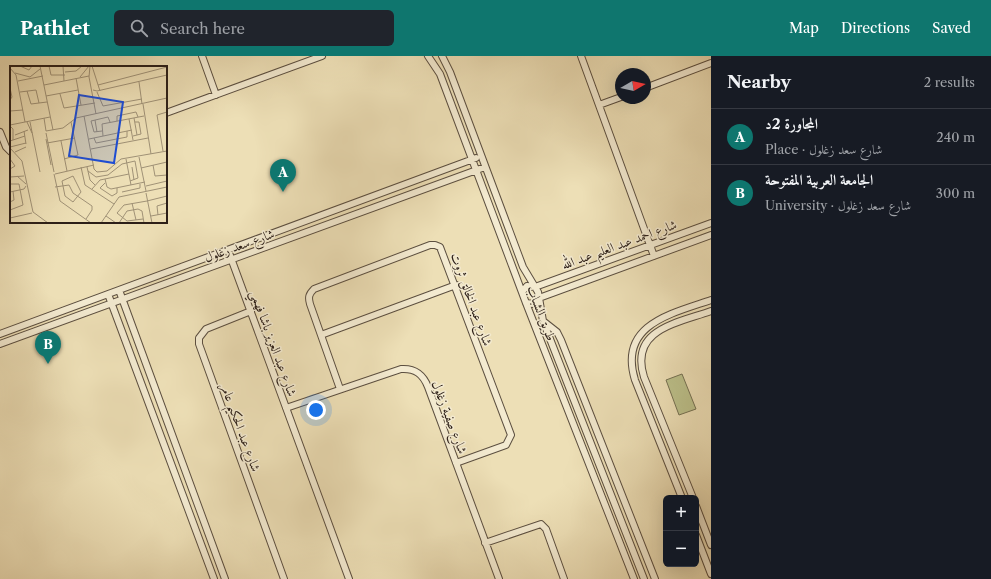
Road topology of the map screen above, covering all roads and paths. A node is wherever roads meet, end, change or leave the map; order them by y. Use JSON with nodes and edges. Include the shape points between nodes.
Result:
{"nodes":[{"id":1,"x":202,"y":56,"type":"edge"},
{"id":2,"x":322,"y":56,"type":"edge"},
{"id":3,"x":428,"y":56,"type":"edge"},
{"id":4,"x":442,"y":56,"type":"edge"},
{"id":5,"x":581,"y":56,"type":"edge"},
{"id":6,"x":711,"y":64,"type":"edge"},
{"id":7,"x":651,"y":86,"type":"edge"},
{"id":8,"x":216,"y":95,"type":"junction"},
{"id":9,"x":615,"y":99,"type":"edge"},
{"id":10,"x":599,"y":105,"type":"junction"},
{"id":11,"x":167,"y":113,"type":"edge"},
{"id":12,"x":0,"y":132,"type":"edge"},
{"id":13,"x":10,"y":151,"type":"edge"},
{"id":14,"x":481,"y":156,"type":"junction"},
{"id":15,"x":472,"y":159,"type":"junction"},
{"id":16,"x":485,"y":167,"type":"junction"},
{"id":17,"x":476,"y":170,"type":"junction"},
{"id":18,"x":711,"y":223,"type":"edge"},
{"id":19,"x":711,"y":235,"type":"edge"},
{"id":20,"x":650,"y":245,"type":"junction"},
{"id":21,"x":228,"y":250,"type":"junction"},
{"id":22,"x":654,"y":256,"type":"junction"},
{"id":23,"x":232,"y":259,"type":"junction"},
{"id":24,"x":456,"y":285,"type":"junction"},
{"id":25,"x":535,"y":287,"type":"junction"},
{"id":26,"x":119,"y":290,"type":"junction"},
{"id":27,"x":522,"y":292,"type":"junction"},
{"id":28,"x":108,"y":294,"type":"junction"},
{"id":29,"x":539,"y":298,"type":"junction"},
{"id":30,"x":122,"y":300,"type":"junction"},
{"id":31,"x":711,"y":300,"type":"edge"},
{"id":32,"x":526,"y":303,"type":"junction"},
{"id":33,"x":112,"y":304,"type":"junction"},
{"id":34,"x":711,"y":311,"type":"edge"},
{"id":35,"x":251,"y":312,"type":"junction"},
{"id":36,"x":543,"y":321,"type":"junction"},
{"id":37,"x":0,"y":334,"type":"edge"},
{"id":38,"x":320,"y":334,"type":"junction"},
{"id":39,"x":0,"y":344,"type":"edge"},
{"id":40,"x":340,"y":389,"type":"junction"},
{"id":41,"x":286,"y":408,"type":"junction"},
{"id":42,"x":174,"y":441,"type":"junction"},
{"id":43,"x":164,"y":445,"type":"junction"},
{"id":44,"x":675,"y":453,"type":"junction"},
{"id":45,"x":666,"y":457,"type":"junction"},
{"id":46,"x":456,"y":463,"type":"junction"},
{"id":47,"x":681,"y":495,"type":"edge"},
{"id":48,"x":692,"y":495,"type":"edge"},
{"id":49,"x":699,"y":514,"type":"edge"},
{"id":50,"x":699,"y":541,"type":"edge"},
{"id":51,"x":485,"y":543,"type":"junction"},
{"id":52,"x":711,"y":545,"type":"edge"},
{"id":53,"x":708,"y":560,"type":"edge"},
{"id":54,"x":711,"y":574,"type":"edge"},
{"id":55,"x":214,"y":579,"type":"edge"},
{"id":56,"x":225,"y":579,"type":"edge"},
{"id":57,"x":284,"y":579,"type":"edge"},
{"id":58,"x":349,"y":579,"type":"edge"},
{"id":59,"x":499,"y":579,"type":"edge"},
{"id":60,"x":564,"y":579,"type":"edge"},
{"id":61,"x":634,"y":579,"type":"edge"},
{"id":62,"x":644,"y":579,"type":"edge"},
{"id":63,"x":655,"y":579,"type":"edge"}],
"edges":[{"from":1,"to":8,"type":"street"},
{"from":2,"to":8,"type":"street"},
{"from":3,"to":15,"type":"street","name":"طريق الشباب","via":[[440,74]]},
{"from":4,"to":14,"type":"street","name":"طريق الشباب"},
{"from":5,"to":10,"type":"street"},
{"from":6,"to":7,"type":"street"},
{"from":8,"to":11,"type":"street"},
{"from":9,"to":10,"type":"street"},
{"from":10,"to":20,"type":"street"},
{"from":12,"to":13,"type":"street"},
{"from":14,"to":15,"type":"street","name":"شارع سعد زغلول"},
{"from":14,"to":16,"type":"street","name":"طريق الشباب"},
{"from":15,"to":17,"type":"street","name":"طريق الشباب"},
{"from":15,"to":21,"type":"street","name":"شارع سعد زغلول"},
{"from":16,"to":17,"type":"street","name":"شارع سعد زغلول"},
{"from":16,"to":25,"type":"street","name":"طريق الشباب","via":[[523,268]]},
{"from":17,"to":23,"type":"street","name":"شارع سعد زغلول"},
{"from":17,"to":27,"type":"street","name":"طريق الشباب"},
{"from":18,"to":20,"type":"street","name":"شارع احمد عبد العليم عبد الله"},
{"from":19,"to":22,"type":"street","name":"شارع احمد عبد العليم عبد الله"},
{"from":20,"to":22,"type":"street"},
{"from":20,"to":25,"type":"street","name":"شارع احمد عبد العليم عبد الله"},
{"from":21,"to":23,"type":"street","name":"شارع عبد العزيز باشا فهمي"},
{"from":21,"to":26,"type":"street","name":"شارع سعد زغلول"},
{"from":22,"to":29,"type":"street","name":"شارع احمد عبد العليم عبد الله"},
{"from":23,"to":30,"type":"street","name":"شارع سعد زغلول"},
{"from":23,"to":35,"type":"street","name":"شارع عبد العزيز باشا فهمي"},
{"from":24,"to":38,"type":"street"},
{"from":24,"to":38,"type":"street","name":"شارع عبد الخالق ثروت","via":[[440,247],[430,246],[314,289],[309,298]]},
{"from":24,"to":46,"type":"street","name":"شارع عبد الخالق ثروت","via":[[511,435],[506,445]]},
{"from":25,"to":27,"type":"street","via":[[527,286]]},
{"from":25,"to":29,"type":"street","name":"طريق الشباب"},
{"from":26,"to":28,"type":"street","name":"شارع سعد زغلول"},
{"from":26,"to":30,"type":"street"},
{"from":27,"to":32,"type":"street","name":"طريق الشباب"},
{"from":28,"to":33,"type":"street"},
{"from":28,"to":37,"type":"street","name":"شارع سعد زغلول"},
{"from":29,"to":32,"type":"street","via":[[534,304]]},
{"from":29,"to":36,"type":"street","name":"طريق الشباب"},
{"from":30,"to":33,"type":"street","name":"شارع سعد زغلول"},
{"from":30,"to":42,"type":"street"},
{"from":31,"to":45,"type":"street","via":[[650,324],[634,344],[631,368]]},
{"from":32,"to":61,"type":"street","name":"طريق الشباب"},
{"from":33,"to":39,"type":"street","name":"شارع سعد زغلول"},
{"from":33,"to":43,"type":"street"},
{"from":34,"to":44,"type":"street","via":[[656,332],[649,338],[641,357],[644,377]]},
{"from":35,"to":41,"type":"street","name":"شارع عبد العزيز باشا فهمي"},
{"from":35,"to":57,"type":"street","name":"شارع عبد الحكيم عامر","via":[[206,329],[199,338],[199,344]]},
{"from":36,"to":62,"type":"street","name":"طريق الشباب"},
{"from":36,"to":63,"type":"street","via":[[551,326],[562,340]]},
{"from":38,"to":40,"type":"street","name":"شارع عبد الخالق ثروت"},
{"from":40,"to":41,"type":"street","name":"شارع صفية زغلول"},
{"from":40,"to":46,"type":"street","name":"شارع صفية زغلول","via":[[401,369],[410,368],[418,372],[425,379]]},
{"from":41,"to":58,"type":"street","name":"شارع عبد العزيز باشا فهمي"},
{"from":42,"to":43,"type":"street"},
{"from":42,"to":56,"type":"street"},
{"from":43,"to":55,"type":"street"},
{"from":44,"to":45,"type":"street"},
{"from":44,"to":48,"type":"street"},
{"from":45,"to":47,"type":"street"},
{"from":46,"to":51,"type":"street","name":"شارع صفية زغلول"},
{"from":49,"to":52,"type":"street"},
{"from":50,"to":53,"type":"street"},
{"from":51,"to":59,"type":"street","name":"شارع صفية زغلول"},
{"from":51,"to":60,"type":"street","via":[[541,524],[546,529]]},
{"from":53,"to":54,"type":"street"}]}
